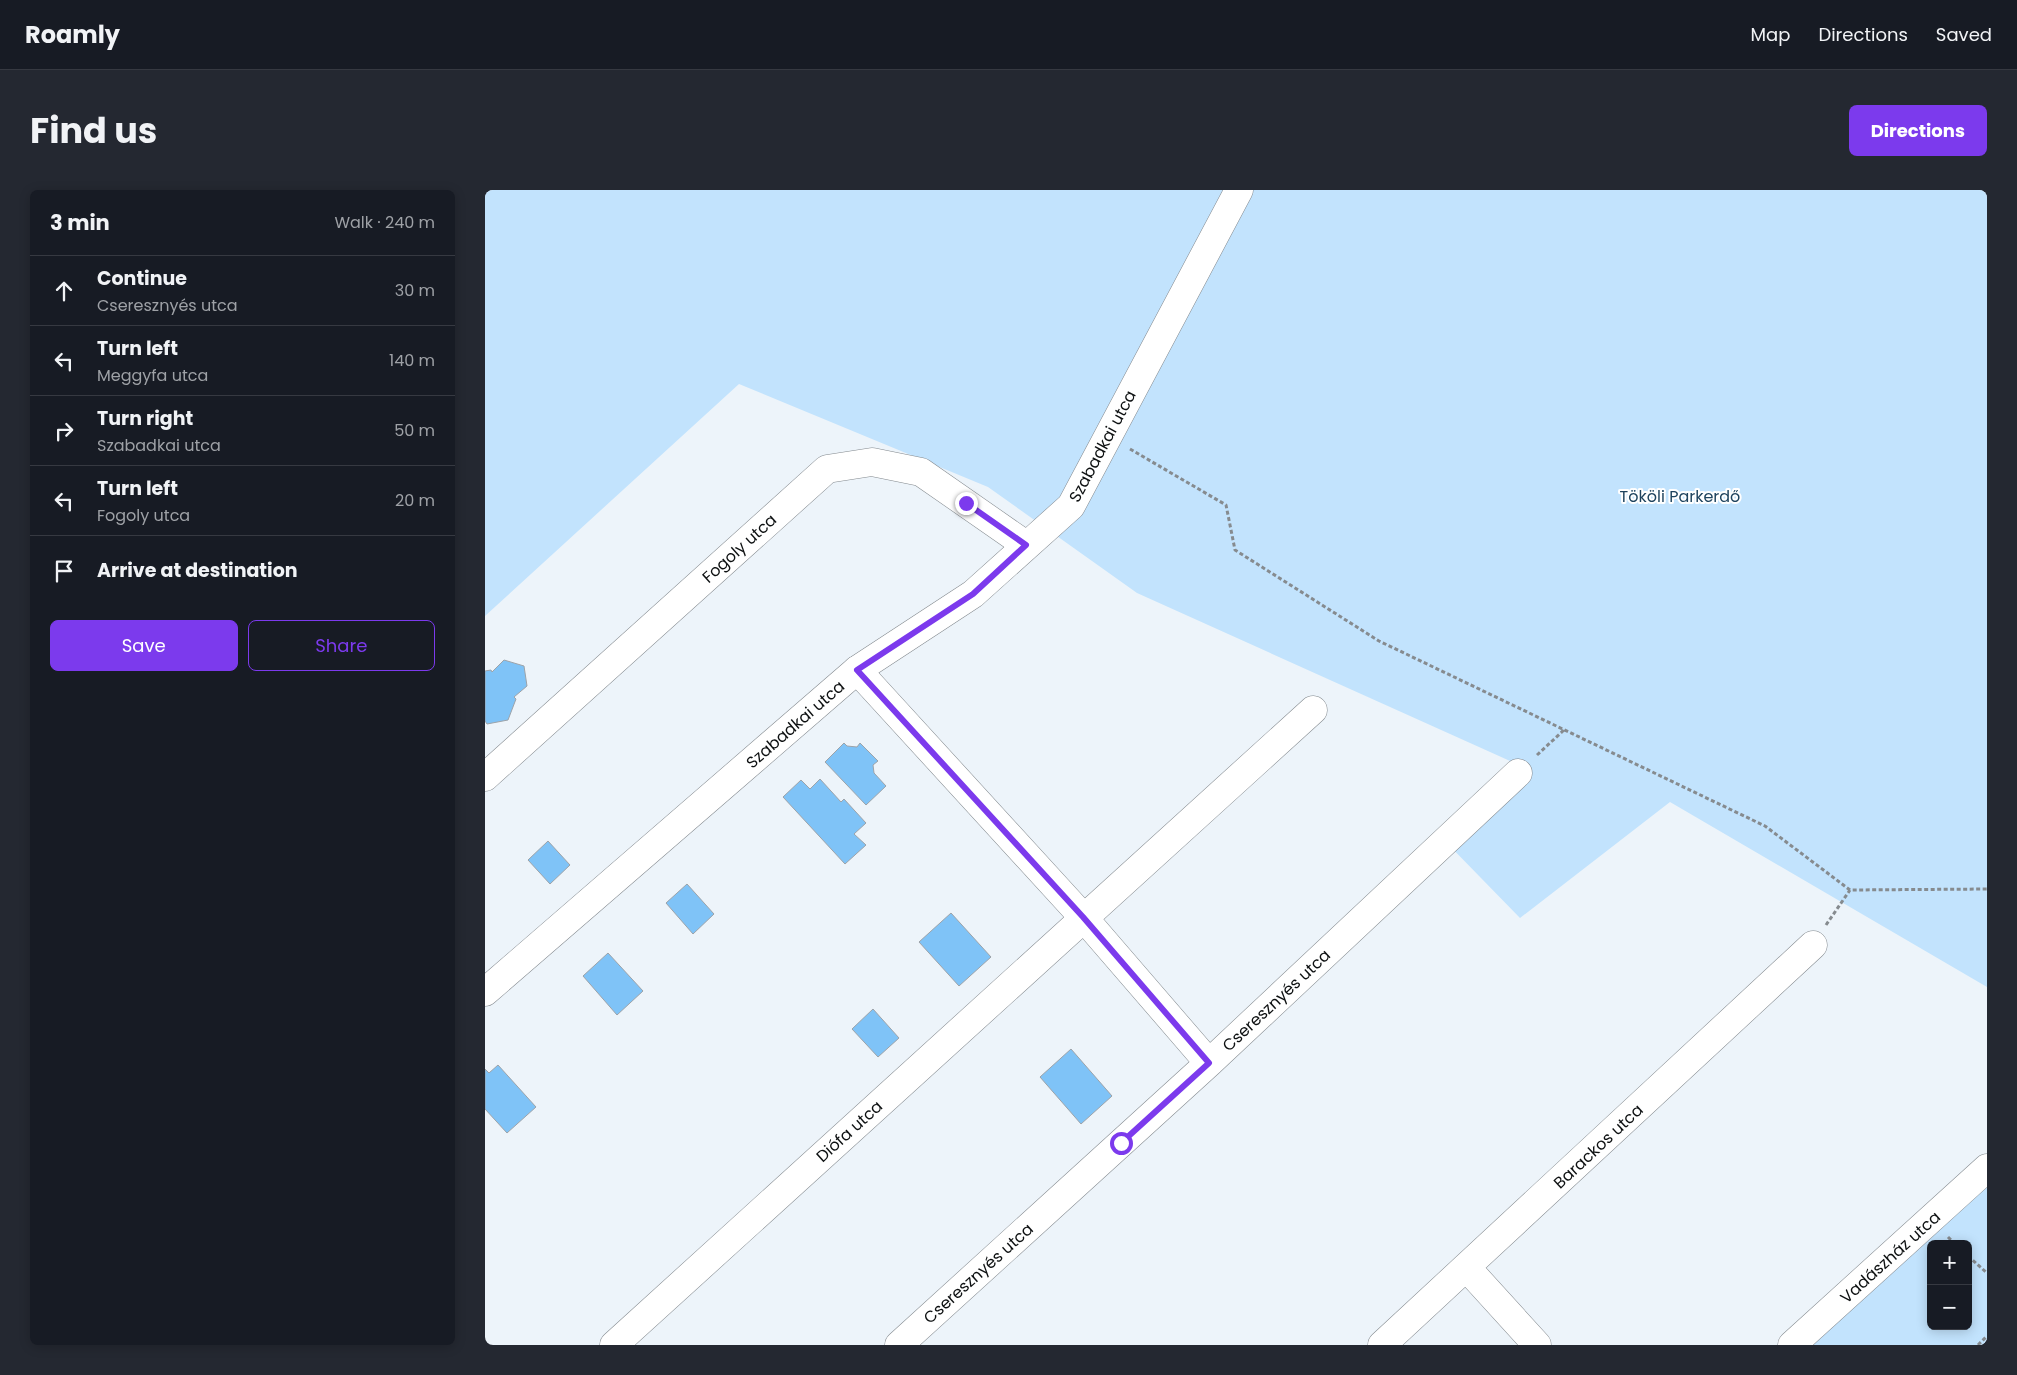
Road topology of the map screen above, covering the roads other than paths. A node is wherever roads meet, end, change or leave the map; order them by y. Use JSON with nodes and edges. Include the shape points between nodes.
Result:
{"nodes":[{"id":1,"x":1239,"y":190,"type":"edge"},
{"id":2,"x":1026,"y":545,"type":"junction"},
{"id":3,"x":857,"y":670,"type":"junction"},
{"id":4,"x":1313,"y":710,"type":"dead end"},
{"id":5,"x":1518,"y":773,"type":"road end"},
{"id":6,"x":485,"y":776,"type":"edge"},
{"id":7,"x":1083,"y":917,"type":"junction"},
{"id":8,"x":1813,"y":946,"type":"road end"},
{"id":9,"x":485,"y":992,"type":"edge"},
{"id":10,"x":1209,"y":1063,"type":"junction"},
{"id":11,"x":1987,"y":1168,"type":"edge"},
{"id":12,"x":1467,"y":1268,"type":"junction"},
{"id":13,"x":614,"y":1345,"type":"edge"},
{"id":14,"x":899,"y":1345,"type":"edge"},
{"id":15,"x":1382,"y":1345,"type":"edge"},
{"id":16,"x":1537,"y":1345,"type":"edge"},
{"id":17,"x":1792,"y":1345,"type":"edge"}],
"edges":[{"from":1,"to":2,"type":"street","name":"Szabadkai utca","via":[[1071,506]]},
{"from":2,"to":3,"type":"street","name":"Szabadkai utca","via":[[973,594]]},
{"from":2,"to":6,"type":"street","name":"Fogoly utca","via":[[921,472],[872,462],[827,469]]},
{"from":3,"to":7,"type":"street"},
{"from":3,"to":9,"type":"street","name":"Szabadkai utca"},
{"from":4,"to":7,"type":"street","name":"Diófa utca"},
{"from":5,"to":10,"type":"street","name":"Cseresznyés utca"},
{"from":7,"to":10,"type":"street"},
{"from":7,"to":13,"type":"street","name":"Diófa utca"},
{"from":8,"to":12,"type":"street","name":"Barackos utca"},
{"from":10,"to":14,"type":"street","name":"Cseresznyés utca"},
{"from":11,"to":17,"type":"street","name":"Vadászház utca"},
{"from":12,"to":15,"type":"street","name":"Barackos utca"},
{"from":12,"to":16,"type":"street"}]}
